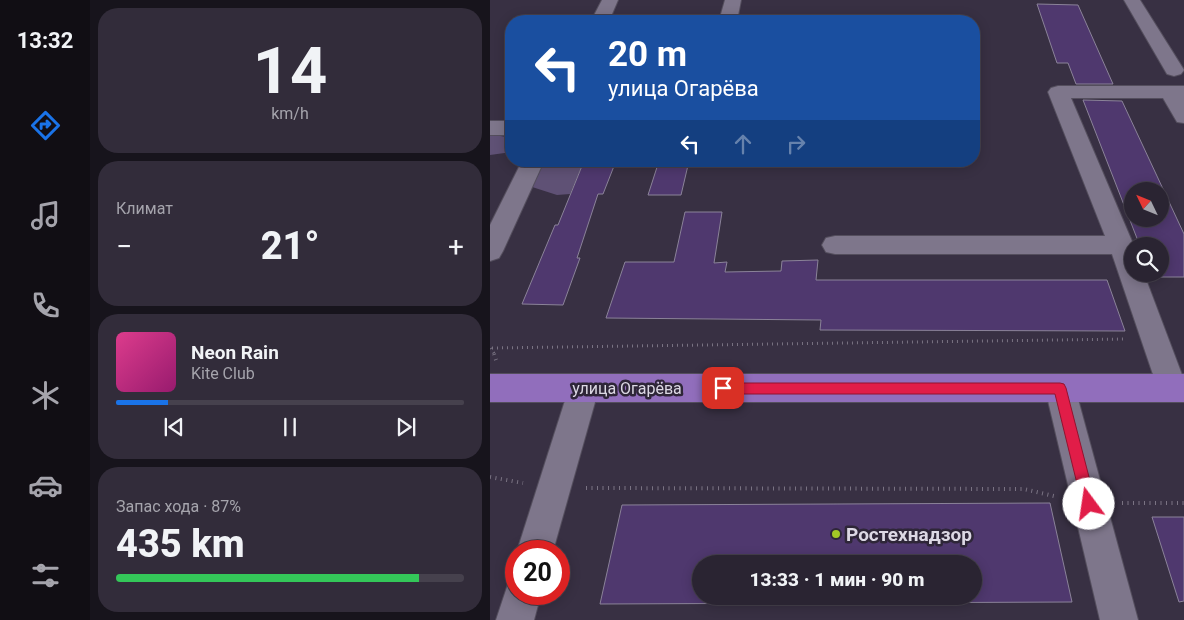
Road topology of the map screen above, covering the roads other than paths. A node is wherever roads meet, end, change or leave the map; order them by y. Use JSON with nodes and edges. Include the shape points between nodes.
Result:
{"nodes":[{"id":1,"x":610,"y":0,"type":"edge"},
{"id":2,"x":733,"y":0,"type":"edge"},
{"id":3,"x":1132,"y":0,"type":"edge"},
{"id":4,"x":603,"y":15,"type":"edge"},
{"id":5,"x":729,"y":15,"type":"edge"},
{"id":6,"x":1176,"y":85,"type":"edge"},
{"id":7,"x":1184,"y":117,"type":"edge"},
{"id":8,"x":490,"y":128,"type":"edge"},
{"id":9,"x":505,"y":128,"type":"edge"},
{"id":10,"x":530,"y":167,"type":"edge"},
{"id":11,"x":835,"y":245,"type":"dead end"},
{"id":12,"x":1121,"y":245,"type":"junction"},
{"id":13,"x":490,"y":251,"type":"edge"},
{"id":14,"x":490,"y":388,"type":"edge"},
{"id":15,"x":584,"y":388,"type":"junction"},
{"id":16,"x":1060,"y":388,"type":"junction"},
{"id":17,"x":1178,"y":388,"type":"edge"},
{"id":18,"x":538,"y":540,"type":"edge"},
{"id":19,"x":519,"y":605,"type":"edge"},
{"id":20,"x":514,"y":620,"type":"edge"},
{"id":21,"x":1118,"y":620,"type":"edge"}],
"edges":[{"from":1,"to":4,"type":"street"},
{"from":2,"to":5,"type":"street"},
{"from":3,"to":6,"type":"street"},
{"from":6,"to":7,"type":"street"},
{"from":6,"to":12,"type":"street","via":[[1058,92]]},
{"from":8,"to":9,"type":"street"},
{"from":10,"to":13,"type":"street"},
{"from":11,"to":12,"type":"street"},
{"from":12,"to":17,"type":"street","via":[[1154,338]]},
{"from":14,"to":15,"type":"main road","name":"улица Огарёва"},
{"from":15,"to":16,"type":"main road","name":"улица Огарёва"},
{"from":15,"to":18,"type":"street"},
{"from":16,"to":17,"type":"main road","name":"улица Огарёва"},
{"from":16,"to":21,"type":"street"},
{"from":19,"to":20,"type":"street"}]}
